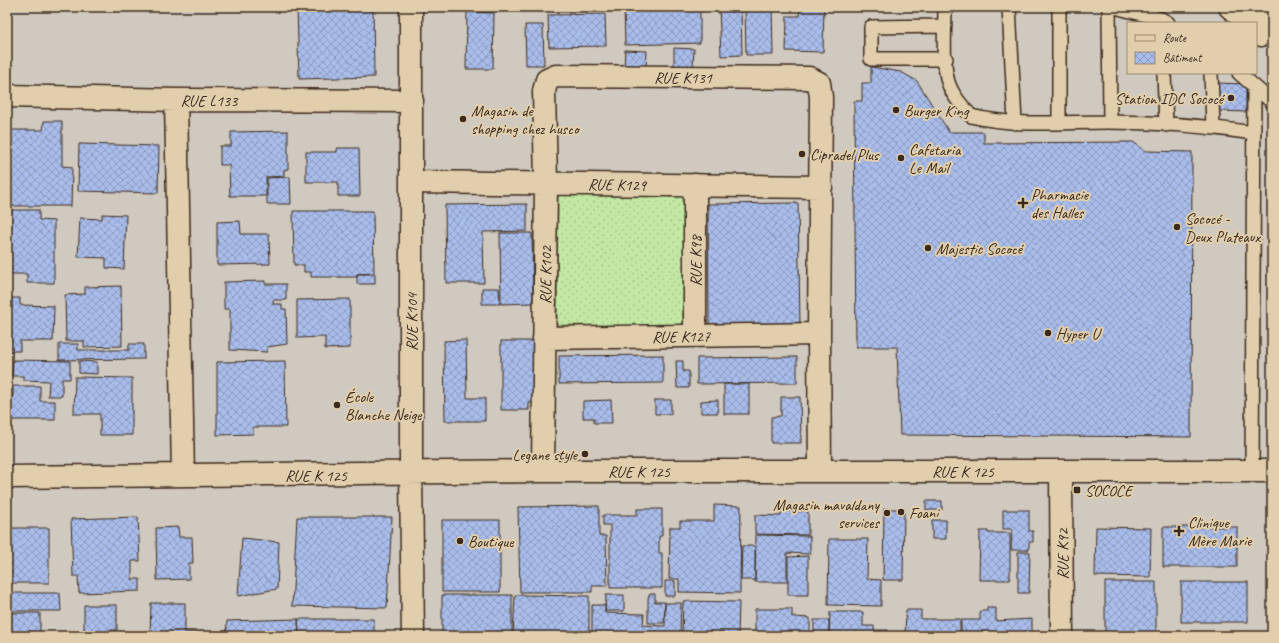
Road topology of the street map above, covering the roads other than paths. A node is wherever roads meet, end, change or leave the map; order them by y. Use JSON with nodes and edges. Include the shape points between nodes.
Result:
{"nodes":[{"id":1,"x":411,"y":7,"type":"edge"},
{"id":2,"x":946,"y":7,"type":"edge"},
{"id":3,"x":1009,"y":7,"type":"edge"},
{"id":4,"x":1059,"y":7,"type":"edge"},
{"id":5,"x":1109,"y":7,"type":"edge"},
{"id":6,"x":1115,"y":7,"type":"edge"},
{"id":7,"x":1230,"y":7,"type":"edge"},
{"id":8,"x":1255,"y":7,"type":"edge"},
{"id":9,"x":1164,"y":22,"type":"edge"},
{"id":10,"x":1246,"y":22,"type":"edge"},
{"id":11,"x":946,"y":26,"type":"junction"},
{"id":12,"x":1259,"y":34,"type":"edge"},
{"id":13,"x":946,"y":59,"type":"junction"},
{"id":14,"x":1164,"y":74,"type":"edge"},
{"id":15,"x":1211,"y":74,"type":"edge"},
{"id":16,"x":1240,"y":74,"type":"edge"},
{"id":17,"x":547,"y":80,"type":"joint"},
{"id":18,"x":1254,"y":87,"type":"junction"},
{"id":19,"x":7,"y":96,"type":"edge"},
{"id":20,"x":176,"y":100,"type":"junction"},
{"id":21,"x":412,"y":101,"type":"junction"},
{"id":22,"x":1272,"y":102,"type":"edge"},
{"id":23,"x":1110,"y":122,"type":"junction"},
{"id":24,"x":1015,"y":123,"type":"junction"},
{"id":25,"x":1060,"y":123,"type":"junction"},
{"id":26,"x":1166,"y":125,"type":"junction"},
{"id":27,"x":1213,"y":127,"type":"junction"},
{"id":28,"x":1254,"y":133,"type":"junction"},
{"id":29,"x":412,"y":182,"type":"junction"},
{"id":30,"x":546,"y":183,"type":"junction"},
{"id":31,"x":695,"y":185,"type":"junction"},
{"id":32,"x":821,"y":187,"type":"junction"},
{"id":33,"x":819,"y":334,"type":"junction"},
{"id":34,"x":695,"y":336,"type":"junction"},
{"id":35,"x":544,"y":338,"type":"junction"},
{"id":36,"x":543,"y":471,"type":"junction"},
{"id":37,"x":820,"y":471,"type":"junction"},
{"id":38,"x":1262,"y":471,"type":"edge"},
{"id":39,"x":1061,"y":472,"type":"junction"},
{"id":40,"x":411,"y":473,"type":"junction"},
{"id":41,"x":183,"y":475,"type":"junction"},
{"id":42,"x":7,"y":477,"type":"edge"},
{"id":43,"x":413,"y":636,"type":"edge"},
{"id":44,"x":1062,"y":636,"type":"edge"}],
"edges":[{"from":1,"to":21,"type":"street","name":"RUE K104"},
{"from":2,"to":11,"type":"lane"},
{"from":3,"to":24,"type":"lane"},
{"from":4,"to":25,"type":"lane"},
{"from":5,"to":23,"type":"lane"},
{"from":6,"to":9,"type":"lane"},
{"from":7,"to":10,"type":"street"},
{"from":8,"to":12,"type":"street"},
{"from":11,"to":13,"type":"lane"},
{"from":11,"to":13,"type":"lane","via":[[871,27],[871,60]]},
{"from":13,"to":24,"type":"lane","via":[[948,82],[971,116]]},
{"from":14,"to":26,"type":"lane"},
{"from":15,"to":27,"type":"lane"},
{"from":16,"to":18,"type":"lane"},
{"from":17,"to":30,"type":"street","name":"RUE K102","via":[[544,91]]},
{"from":17,"to":32,"type":"street","name":"RUE K131","via":[[556,76],[809,78],[819,83],[821,97]]},
{"from":18,"to":22,"type":"lane"},
{"from":18,"to":28,"type":"lane"},
{"from":19,"to":20,"type":"street","name":"RUE L133"},
{"from":20,"to":21,"type":"street","name":"RUE L133"},
{"from":20,"to":41,"type":"street"},
{"from":21,"to":29,"type":"street","name":"RUE K104"},
{"from":23,"to":25,"type":"lane"},
{"from":23,"to":26,"type":"lane"},
{"from":24,"to":25,"type":"lane"},
{"from":26,"to":27,"type":"lane"},
{"from":27,"to":28,"type":"lane"},
{"from":28,"to":38,"type":"lane"},
{"from":29,"to":30,"type":"street","name":"RUE K129"},
{"from":29,"to":40,"type":"street","name":"RUE K104"},
{"from":30,"to":31,"type":"street","name":"RUE K129"},
{"from":30,"to":35,"type":"street","name":"RUE K102"},
{"from":31,"to":32,"type":"street","name":"RUE K129"},
{"from":31,"to":34,"type":"street","name":"RUE K98"},
{"from":32,"to":33,"type":"street"},
{"from":33,"to":34,"type":"street","name":"RUE K127"},
{"from":33,"to":37,"type":"street"},
{"from":34,"to":35,"type":"street","name":"RUE K127"},
{"from":35,"to":36,"type":"street","name":"RUE K102"},
{"from":36,"to":37,"type":"street","name":"RUE K 125"},
{"from":36,"to":40,"type":"street","name":"RUE K 125"},
{"from":37,"to":39,"type":"street","name":"RUE K 125"},
{"from":38,"to":39,"type":"street","name":"RUE K 125"},
{"from":39,"to":44,"type":"street","name":"RUE K92"},
{"from":40,"to":41,"type":"street","name":"RUE K 125"},
{"from":40,"to":43,"type":"street","name":"RUE K104"},
{"from":41,"to":42,"type":"street","name":"RUE K 125"}]}
